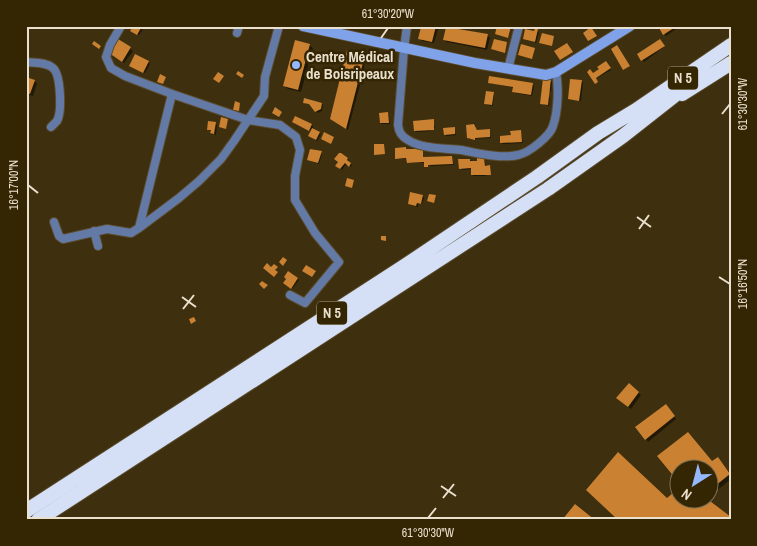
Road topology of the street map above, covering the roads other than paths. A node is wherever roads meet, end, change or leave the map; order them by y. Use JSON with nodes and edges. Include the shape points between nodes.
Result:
{"nodes":[{"id":1,"x":121,"y":26,"type":"edge"},
{"id":2,"x":279,"y":26,"type":"edge"},
{"id":3,"x":303,"y":26,"type":"edge"},
{"id":4,"x":407,"y":26,"type":"edge"},
{"id":5,"x":519,"y":26,"type":"edge"},
{"id":6,"x":630,"y":26,"type":"edge"},
{"id":7,"x":731,"y":35,"type":"edge"},
{"id":8,"x":731,"y":45,"type":"edge"},
{"id":9,"x":404,"y":49,"type":"junction"},
{"id":10,"x":731,"y":54,"type":"edge"},
{"id":11,"x":26,"y":62,"type":"edge"},
{"id":12,"x":731,"y":63,"type":"edge"},
{"id":13,"x":508,"y":69,"type":"junction"},
{"id":14,"x":556,"y":72,"type":"junction"},
{"id":15,"x":172,"y":94,"type":"junction"},
{"id":16,"x":641,"y":114,"type":"junction"},
{"id":17,"x":248,"y":120,"type":"junction"},
{"id":18,"x":51,"y":127,"type":"dead end"},
{"id":19,"x":54,"y":222,"type":"dead end"},
{"id":20,"x":139,"y":228,"type":"junction"},
{"id":21,"x":94,"y":231,"type":"junction"},
{"id":22,"x":98,"y":246,"type":"dead end"},
{"id":23,"x":290,"y":294,"type":"dead end"},
{"id":24,"x":26,"y":511,"type":"edge"},
{"id":25,"x":38,"y":520,"type":"edge"}],
"edges":[{"from":1,"to":15,"type":"street","via":[[106,57],[111,68]]},
{"from":2,"to":17,"type":"street","via":[[264,96]]},
{"from":3,"to":9,"type":"street"},
{"from":4,"to":9,"type":"street"},
{"from":5,"to":13,"type":"street"},
{"from":6,"to":14,"type":"street"},
{"from":7,"to":16,"type":"highway"},
{"from":8,"to":16,"type":"highway","number":"N 5"},
{"from":9,"to":13,"type":"street"},
{"from":9,"to":14,"type":"street","via":[[398,130],[411,142],[426,146],[499,155],[518,155],[534,148],[554,125],[558,91]]},
{"from":10,"to":16,"type":"highway","number":"N 5"},
{"from":11,"to":18,"type":"street","via":[[47,65],[58,76],[59,116]]},
{"from":12,"to":16,"type":"highway"},
{"from":13,"to":14,"type":"street","via":[[546,75]]},
{"from":15,"to":17,"type":"street"},
{"from":15,"to":20,"type":"street"},
{"from":16,"to":24,"type":"highway","number":"N 5","via":[[598,133],[386,278]]},
{"from":16,"to":25,"type":"highway","number":"N 5","via":[[540,194]]},
{"from":17,"to":20,"type":"street","via":[[221,159],[179,198]]},
{"from":17,"to":23,"type":"street","via":[[280,125],[296,137],[300,150],[295,176],[296,200],[315,234],[339,262],[304,303]]},
{"from":19,"to":21,"type":"street","via":[[61,238]]},
{"from":20,"to":21,"type":"street","via":[[131,233],[111,229]]},
{"from":21,"to":22,"type":"street"}]}
